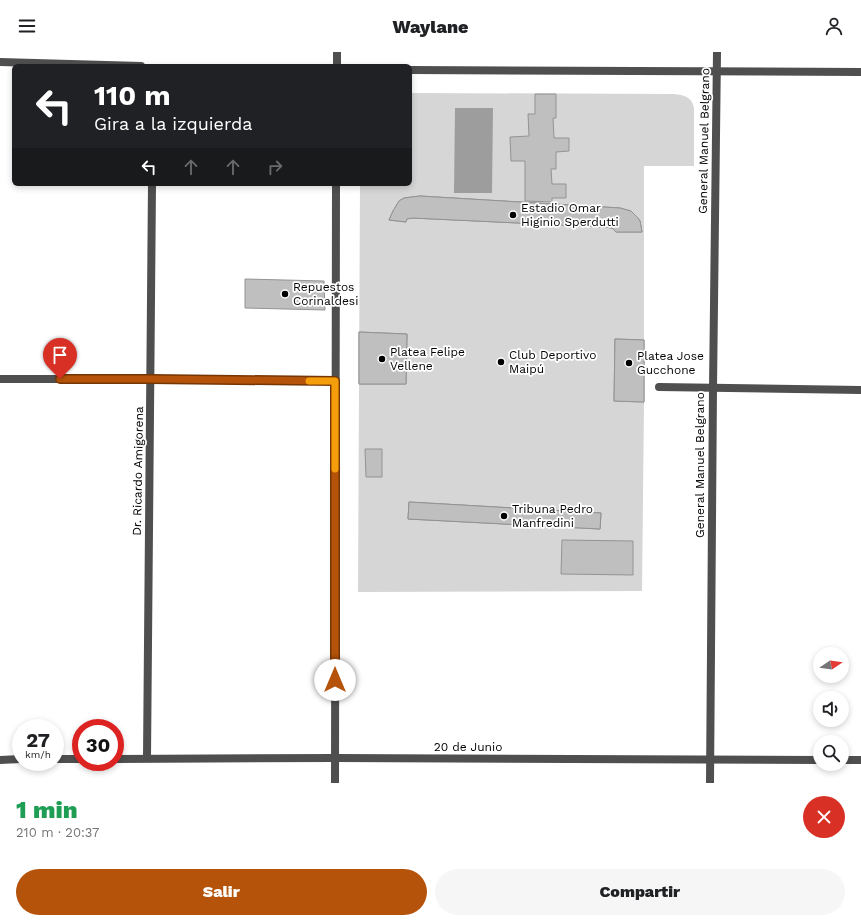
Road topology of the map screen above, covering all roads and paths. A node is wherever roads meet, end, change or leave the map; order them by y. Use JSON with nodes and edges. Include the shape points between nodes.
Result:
{"nodes":[{"id":1,"x":337,"y":52,"type":"edge"},
{"id":2,"x":717,"y":52,"type":"edge"},
{"id":3,"x":0,"y":62,"type":"edge"},
{"id":4,"x":70,"y":64,"type":"edge"},
{"id":5,"x":337,"y":64,"type":"edge"},
{"id":6,"x":412,"y":70,"type":"edge"},
{"id":7,"x":717,"y":71,"type":"junction"},
{"id":8,"x":861,"y":72,"type":"edge"},
{"id":9,"x":152,"y":186,"type":"edge"},
{"id":10,"x":336,"y":186,"type":"edge"},
{"id":11,"x":0,"y":379,"type":"edge"},
{"id":12,"x":150,"y":379,"type":"junction"},
{"id":13,"x":335,"y":381,"type":"junction"},
{"id":14,"x":659,"y":387,"type":"dead end"},
{"id":15,"x":713,"y":388,"type":"junction"},
{"id":16,"x":861,"y":390,"type":"edge"},
{"id":17,"x":147,"y":758,"type":"junction"},
{"id":18,"x":335,"y":758,"type":"junction"},
{"id":19,"x":12,"y":759,"type":"edge"},
{"id":20,"x":124,"y":759,"type":"edge"},
{"id":21,"x":0,"y":760,"type":"edge"},
{"id":22,"x":710,"y":760,"type":"junction"},
{"id":23,"x":813,"y":760,"type":"edge"},
{"id":24,"x":849,"y":760,"type":"edge"},
{"id":25,"x":861,"y":760,"type":"edge"},
{"id":26,"x":335,"y":783,"type":"edge"},
{"id":27,"x":710,"y":783,"type":"edge"}],
"edges":[{"from":1,"to":5,"type":"street"},
{"from":2,"to":7,"type":"street","name":"General Manuel Belgrano"},
{"from":3,"to":4,"type":"street"},
{"from":6,"to":7,"type":"street"},
{"from":7,"to":8,"type":"street"},
{"from":7,"to":15,"type":"street","name":"General Manuel Belgrano"},
{"from":9,"to":12,"type":"street","name":"Dr. Ricardo Amigorena"},
{"from":10,"to":13,"type":"street"},
{"from":11,"to":12,"type":"street"},
{"from":12,"to":13,"type":"street"},
{"from":12,"to":17,"type":"street","name":"Dr. Ricardo Amigorena"},
{"from":13,"to":18,"type":"street"},
{"from":14,"to":15,"type":"street"},
{"from":15,"to":16,"type":"street"},
{"from":15,"to":22,"type":"street","name":"General Manuel Belgrano"},
{"from":17,"to":18,"type":"street","name":"20 de Junio"},
{"from":17,"to":20,"type":"street","name":"20 de Junio"},
{"from":18,"to":22,"type":"street","name":"20 de Junio"},
{"from":18,"to":26,"type":"street"},
{"from":19,"to":21,"type":"street"},
{"from":22,"to":23,"type":"street","name":"20 de Junio"},
{"from":22,"to":27,"type":"street","name":"General Manuel Belgrano"},
{"from":24,"to":25,"type":"street"}]}
